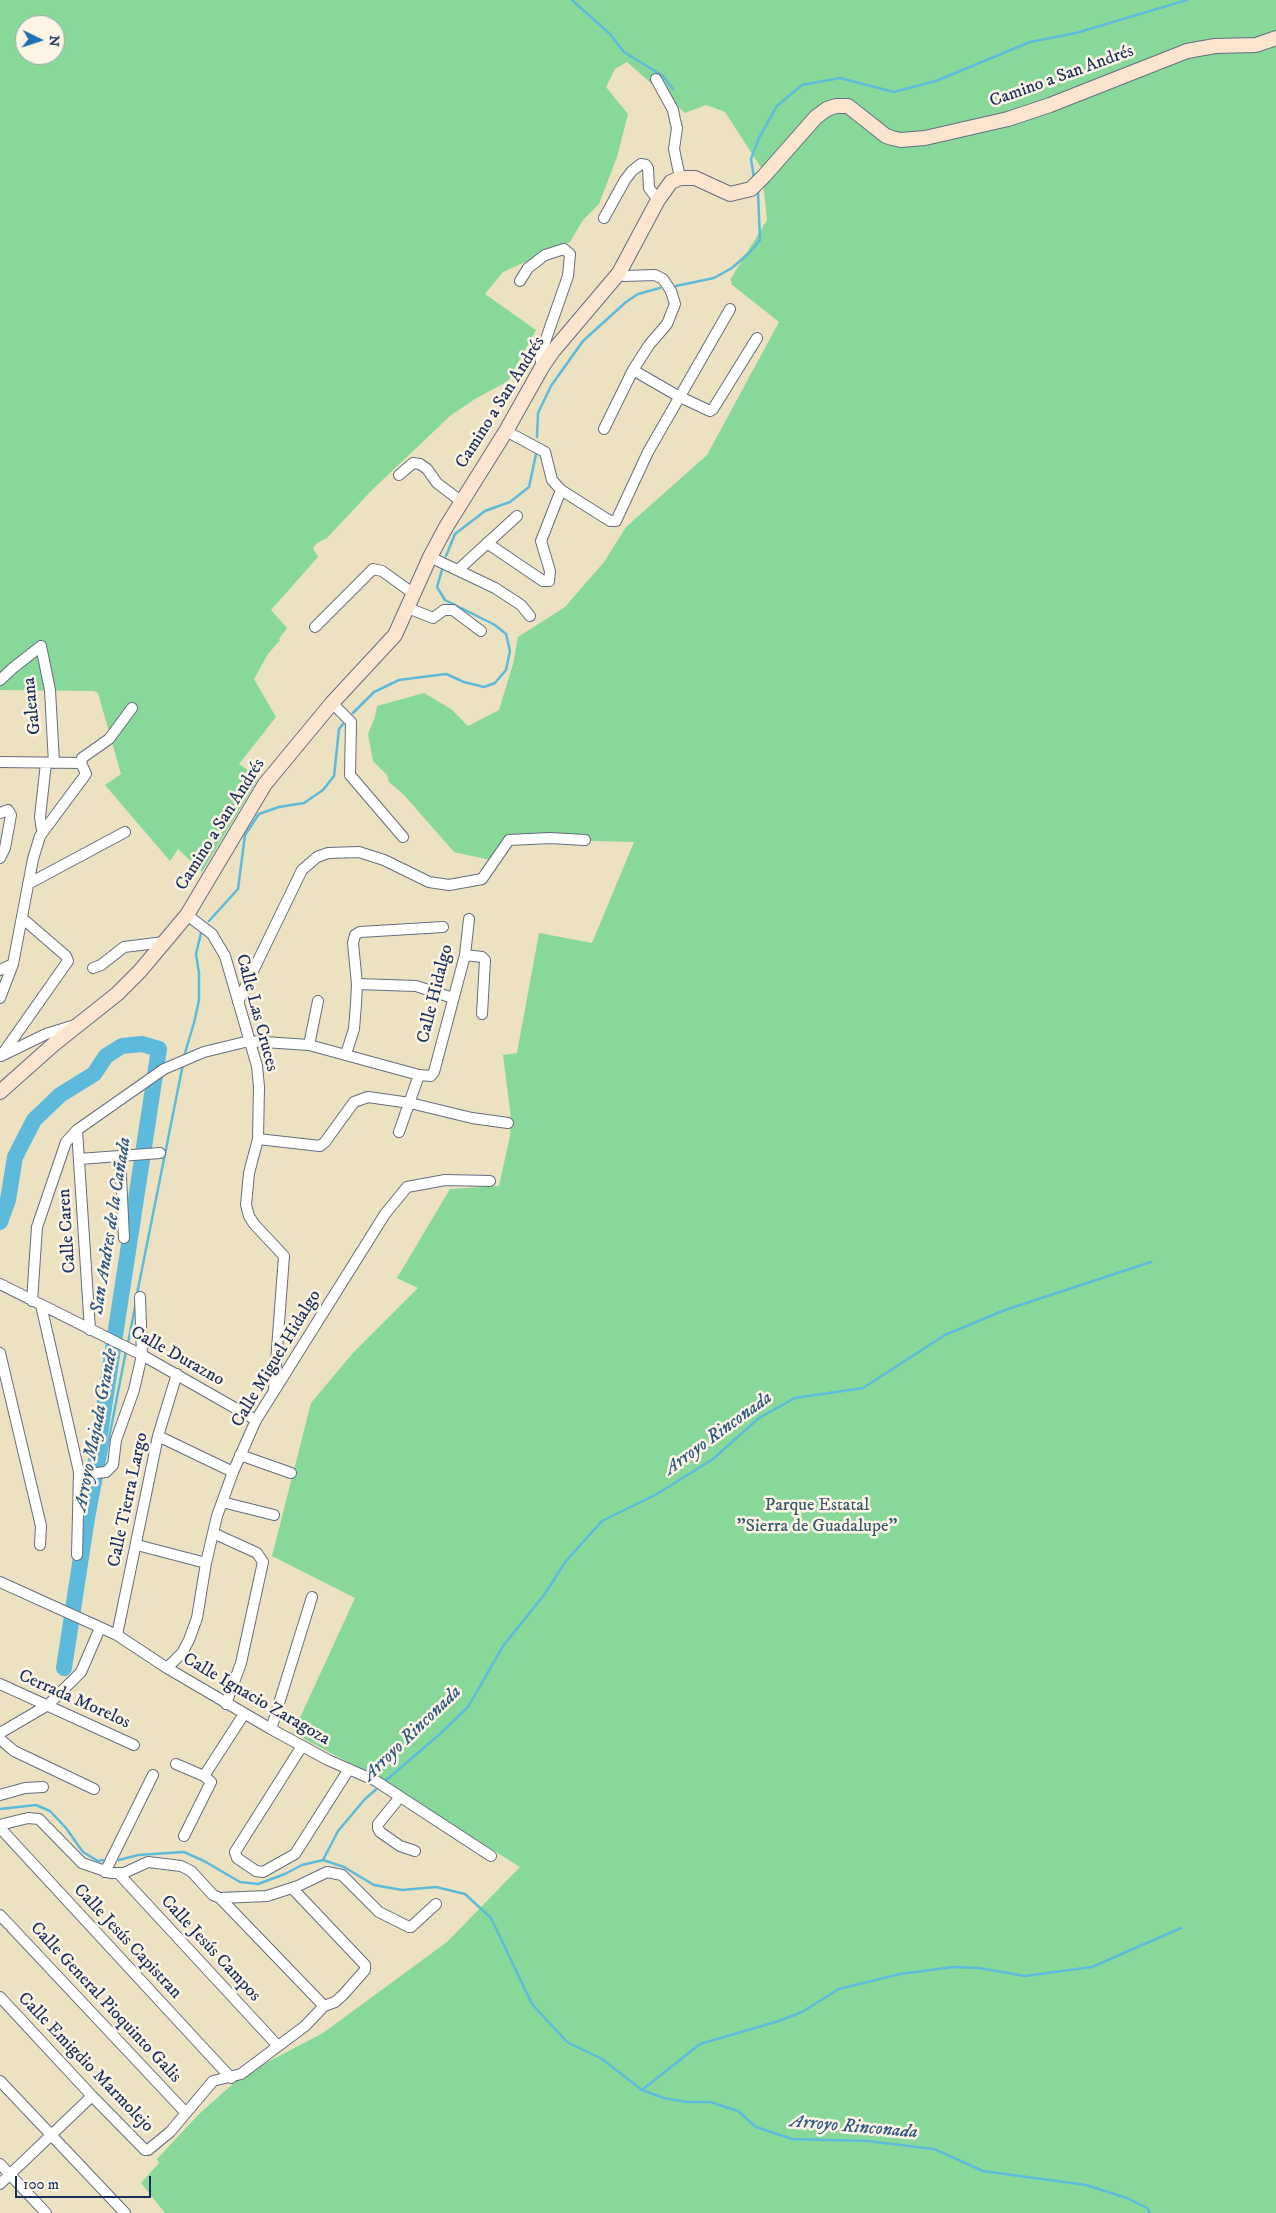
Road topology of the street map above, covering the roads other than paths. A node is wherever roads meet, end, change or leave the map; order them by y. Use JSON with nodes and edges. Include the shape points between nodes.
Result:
{"nodes":[{"id":1,"x":1276,"y":38,"type":"edge"},
{"id":2,"x":656,"y":79,"type":"dead end"},
{"id":3,"x":680,"y":178,"type":"junction"},
{"id":4,"x":658,"y":200,"type":"junction"},
{"id":5,"x":604,"y":218,"type":"dead end"},
{"id":6,"x":620,"y":273,"type":"junction"},
{"id":7,"x":520,"y":281,"type":"dead end"},
{"id":8,"x":730,"y":309,"type":"dead end"},
{"id":9,"x":757,"y":338,"type":"dead end"},
{"id":10,"x":542,"y":367,"type":"junction"},
{"id":11,"x":633,"y":370,"type":"junction"},
{"id":12,"x":678,"y":396,"type":"junction"},
{"id":13,"x":604,"y":429,"type":"dead end"},
{"id":14,"x":506,"y":431,"type":"junction"},
{"id":15,"x":399,"y":475,"type":"dead end"},
{"id":16,"x":561,"y":490,"type":"junction"},
{"id":17,"x":462,"y":502,"type":"junction"},
{"id":18,"x":517,"y":516,"type":"dead end"},
{"id":19,"x":487,"y":543,"type":"junction"},
{"id":20,"x":430,"y":556,"type":"junction"},
{"id":21,"x":458,"y":570,"type":"junction"},
{"id":22,"x":414,"y":594,"type":"junction"},
{"id":23,"x":408,"y":608,"type":"junction"},
{"id":24,"x":530,"y":616,"type":"dead end"},
{"id":25,"x":315,"y":627,"type":"dead end"},
{"id":26,"x":481,"y":631,"type":"dead end"},
{"id":27,"x":0,"y":680,"type":"edge"},
{"id":28,"x":332,"y":703,"type":"junction"},
{"id":29,"x":132,"y":708,"type":"dead end"},
{"id":30,"x":0,"y":760,"type":"edge"},
{"id":31,"x":50,"y":763,"type":"junction"},
{"id":32,"x":81,"y":763,"type":"junction"},
{"id":33,"x":0,"y":813,"type":"edge"},
{"id":34,"x":42,"y":830,"type":"junction"},
{"id":35,"x":125,"y":832,"type":"dead end"},
{"id":36,"x":403,"y":837,"type":"dead end"},
{"id":37,"x":585,"y":840,"type":"dead end"},
{"id":38,"x":0,"y":858,"type":"edge"},
{"id":39,"x":28,"y":884,"type":"junction"},
{"id":40,"x":187,"y":915,"type":"junction"},
{"id":41,"x":22,"y":918,"type":"junction"},
{"id":42,"x":469,"y":919,"type":"dead end"},
{"id":43,"x":443,"y":927,"type":"dead end"},
{"id":44,"x":164,"y":942,"type":"junction"},
{"id":45,"x":465,"y":955,"type":"junction"},
{"id":46,"x":13,"y":964,"type":"junction"},
{"id":47,"x":93,"y":968,"type":"dead end"},
{"id":48,"x":0,"y":970,"type":"edge"},
{"id":49,"x":357,"y":984,"type":"junction"},
{"id":50,"x":0,"y":998,"type":"edge"},
{"id":51,"x":453,"y":998,"type":"junction"},
{"id":52,"x":318,"y":1001,"type":"dead end"},
{"id":53,"x":238,"y":1002,"type":"junction"},
{"id":54,"x":482,"y":1014,"type":"dead end"},
{"id":55,"x":80,"y":1023,"type":"junction"},
{"id":56,"x":249,"y":1041,"type":"junction"},
{"id":57,"x":309,"y":1046,"type":"junction"},
{"id":58,"x":346,"y":1054,"type":"junction"},
{"id":59,"x":1,"y":1056,"type":"edge"},
{"id":60,"x":419,"y":1075,"type":"junction"},
{"id":61,"x":0,"y":1092,"type":"edge"},
{"id":62,"x":410,"y":1103,"type":"junction"},
{"id":63,"x":508,"y":1123,"type":"dead end"},
{"id":64,"x":77,"y":1130,"type":"junction"},
{"id":65,"x":399,"y":1132,"type":"dead end"},
{"id":66,"x":258,"y":1139,"type":"junction"},
{"id":67,"x":160,"y":1153,"type":"dead end"},
{"id":68,"x":120,"y":1156,"type":"junction"},
{"id":69,"x":80,"y":1160,"type":"junction"},
{"id":70,"x":490,"y":1181,"type":"dead end"},
{"id":71,"x":124,"y":1238,"type":"dead end"},
{"id":72,"x":0,"y":1284,"type":"edge"},
{"id":73,"x":140,"y":1297,"type":"dead end"},
{"id":74,"x":37,"y":1303,"type":"junction"},
{"id":75,"x":90,"y":1330,"type":"junction"},
{"id":76,"x":0,"y":1353,"type":"edge"},
{"id":77,"x":142,"y":1355,"type":"junction"},
{"id":78,"x":177,"y":1374,"type":"junction"},
{"id":79,"x":274,"y":1390,"type":"junction"},
{"id":80,"x":256,"y":1420,"type":"junction"},
{"id":81,"x":158,"y":1436,"type":"junction"},
{"id":82,"x":240,"y":1455,"type":"junction"},
{"id":83,"x":233,"y":1472,"type":"junction"},
{"id":84,"x":291,"y":1473,"type":"dead end"},
{"id":85,"x":88,"y":1474,"type":"dead end"},
{"id":86,"x":222,"y":1502,"type":"junction"},
{"id":87,"x":274,"y":1515,"type":"dead end"},
{"id":88,"x":213,"y":1533,"type":"junction"},
{"id":89,"x":40,"y":1545,"type":"dead end"},
{"id":90,"x":137,"y":1545,"type":"junction"},
{"id":91,"x":77,"y":1555,"type":"dead end"},
{"id":92,"x":206,"y":1563,"type":"junction"},
{"id":93,"x":0,"y":1582,"type":"edge"},
{"id":94,"x":312,"y":1597,"type":"dead end"},
{"id":95,"x":100,"y":1628,"type":"junction"},
{"id":96,"x":117,"y":1635,"type":"junction"},
{"id":97,"x":167,"y":1668,"type":"junction"},
{"id":98,"x":0,"y":1684,"type":"edge"},
{"id":99,"x":226,"y":1704,"type":"junction"},
{"id":100,"x":48,"y":1705,"type":"junction"},
{"id":101,"x":244,"y":1714,"type":"junction"},
{"id":102,"x":271,"y":1729,"type":"junction"},
{"id":103,"x":0,"y":1733,"type":"edge"},
{"id":104,"x":0,"y":1739,"type":"edge"},
{"id":105,"x":134,"y":1745,"type":"dead end"},
{"id":106,"x":302,"y":1746,"type":"junction"},
{"id":107,"x":176,"y":1764,"type":"dead end"},
{"id":108,"x":349,"y":1769,"type":"junction"},
{"id":109,"x":153,"y":1775,"type":"dead end"},
{"id":110,"x":204,"y":1776,"type":"junction"},
{"id":111,"x":43,"y":1787,"type":"dead end"},
{"id":112,"x":94,"y":1789,"type":"dead end"},
{"id":113,"x":0,"y":1795,"type":"edge"},
{"id":114,"x":400,"y":1797,"type":"junction"},
{"id":115,"x":0,"y":1826,"type":"edge"},
{"id":116,"x":184,"y":1836,"type":"dead end"},
{"id":117,"x":414,"y":1851,"type":"dead end"},
{"id":118,"x":491,"y":1856,"type":"dead end"},
{"id":119,"x":105,"y":1872,"type":"junction"},
{"id":120,"x":119,"y":1874,"type":"junction"},
{"id":121,"x":292,"y":1888,"type":"junction"},
{"id":122,"x":220,"y":1898,"type":"junction"},
{"id":123,"x":436,"y":1904,"type":"dead end"},
{"id":124,"x":0,"y":1915,"type":"edge"},
{"id":125,"x":0,"y":1998,"type":"edge"},
{"id":126,"x":324,"y":2006,"type":"junction"},
{"id":127,"x":278,"y":2046,"type":"junction"},
{"id":128,"x":231,"y":2078,"type":"junction"},
{"id":129,"x":0,"y":2081,"type":"edge"},
{"id":130,"x":92,"y":2096,"type":"junction"},
{"id":131,"x":186,"y":2112,"type":"junction"},
{"id":132,"x":50,"y":2135,"type":"junction"},
{"id":133,"x":0,"y":2164,"type":"edge"},
{"id":134,"x":10,"y":2175,"type":"junction"},
{"id":135,"x":0,"y":2184,"type":"edge"},
{"id":136,"x":46,"y":2213,"type":"edge"},
{"id":137,"x":125,"y":2213,"type":"edge"}],
"edges":[{"from":1,"to":3,"type":"street","name":"Camino a San Andrés","via":[[1256,45],[1215,46],[1187,51],[1050,105],[925,138],[901,140],[886,136],[848,106],[836,106],[816,118],[756,185],[744,192],[726,194],[695,178]]},
{"from":2,"to":3,"type":"street","via":[[675,120],[675,158]]},
{"from":3,"to":4,"type":"street","name":"Camino a San Andrés","via":[[671,182]]},
{"from":4,"to":5,"type":"street","via":[[649,188],[648,168],[641,164],[625,180]]},
{"from":4,"to":6,"type":"street","name":"Camino a San Andrés"},
{"from":6,"to":10,"type":"street","name":"Camino a San Andrés"},
{"from":6,"to":11,"type":"street","via":[[624,276],[655,275],[663,279],[675,304],[666,324]]},
{"from":7,"to":10,"type":"street","via":[[528,268],[545,255],[564,249],[570,254],[568,276],[540,356]]},
{"from":8,"to":12,"type":"street"},
{"from":9,"to":12,"type":"street","via":[[713,410],[708,411]]},
{"from":10,"to":14,"type":"street","name":"Camino a San Andrés"},
{"from":11,"to":12,"type":"street"},
{"from":11,"to":13,"type":"street"},
{"from":12,"to":16,"type":"street","via":[[615,522]]},
{"from":14,"to":16,"type":"street","via":[[545,452],[552,480]]},
{"from":14,"to":17,"type":"street","name":"Camino a San Andrés"},
{"from":15,"to":17,"type":"street","via":[[412,463],[420,464],[437,483]]},
{"from":16,"to":19,"type":"street","via":[[541,541],[550,571],[549,581],[543,581]]},
{"from":17,"to":20,"type":"street","name":"Camino a San Andrés"},
{"from":18,"to":19,"type":"street"},
{"from":19,"to":21,"type":"street"},
{"from":20,"to":21,"type":"street"},
{"from":20,"to":22,"type":"street","name":"Camino a San Andrés"},
{"from":21,"to":24,"type":"street","via":[[495,588],[521,605]]},
{"from":22,"to":23,"type":"street","name":"Camino a San Andrés"},
{"from":22,"to":25,"type":"street","via":[[382,571],[373,569]]},
{"from":23,"to":26,"type":"street","via":[[433,618],[444,610],[453,610]]},
{"from":23,"to":28,"type":"street","name":"Camino a San Andrés","via":[[395,635]]},
{"from":27,"to":31,"type":"street","name":"Galeana","via":[[41,646],[50,690]]},
{"from":28,"to":36,"type":"street","via":[[351,722],[350,775]]},
{"from":28,"to":40,"type":"street","name":"Camino a San Andrés","via":[[256,795]]},
{"from":29,"to":32,"type":"street","via":[[109,739],[82,758]]},
{"from":30,"to":31,"type":"street"},
{"from":31,"to":32,"type":"street"},
{"from":31,"to":34,"type":"street","name":"Galeana","via":[[40,817]]},
{"from":32,"to":34,"type":"street","via":[[86,774]]},
{"from":33,"to":38,"type":"street","via":[[8,810],[11,815]]},
{"from":34,"to":39,"type":"street"},
{"from":35,"to":39,"type":"street"},
{"from":37,"to":53,"type":"street","via":[[508,840],[482,879],[450,885],[429,882],[359,852],[328,853],[318,857],[302,870]]},
{"from":39,"to":41,"type":"street"},
{"from":40,"to":44,"type":"street","name":"Camino a San Andrés"},
{"from":40,"to":53,"type":"street","name":"Calle Las Cruces","via":[[205,927],[218,942]]},
{"from":41,"to":46,"type":"street"},
{"from":41,"to":59,"type":"street","via":[[68,960]]},
{"from":42,"to":45,"type":"street","name":"Calle Hidalgo"},
{"from":43,"to":49,"type":"street","via":[[360,932],[355,935]]},
{"from":44,"to":47,"type":"street","via":[[124,947],[99,967]]},
{"from":44,"to":55,"type":"street","name":"Camino a San Andrés","via":[[140,972]]},
{"from":45,"to":51,"type":"street","name":"Calle Hidalgo"},
{"from":45,"to":54,"type":"street","via":[[484,960]]},
{"from":46,"to":48,"type":"street"},
{"from":46,"to":50,"type":"street"},
{"from":49,"to":51,"type":"street","via":[[416,986]]},
{"from":49,"to":58,"type":"street","via":[[354,1029]]},
{"from":51,"to":60,"type":"street","name":"Calle Hidalgo","via":[[434,1072],[431,1076]]},
{"from":52,"to":57,"type":"street"},
{"from":53,"to":56,"type":"street","name":"Calle Las Cruces"},
{"from":55,"to":59,"type":"street","via":[[46,1034]]},
{"from":55,"to":61,"type":"street","name":"Camino a San Andrés"},
{"from":56,"to":57,"type":"street"},
{"from":56,"to":64,"type":"street","via":[[204,1052],[164,1069]]},
{"from":56,"to":66,"type":"street","name":"Calle Las Cruces","via":[[259,1077]]},
{"from":57,"to":58,"type":"street"},
{"from":58,"to":60,"type":"street"},
{"from":60,"to":62,"type":"street"},
{"from":62,"to":63,"type":"street"},
{"from":62,"to":65,"type":"street"},
{"from":62,"to":66,"type":"street","via":[[368,1097],[354,1102],[320,1146]]},
{"from":64,"to":69,"type":"street","name":"Calle Caren"},
{"from":64,"to":74,"type":"street","via":[[66,1142],[37,1227]]},
{"from":66,"to":79,"type":"street","name":"Calle Las Cruces","via":[[249,1173],[248,1216],[279,1249],[285,1263]]},
{"from":67,"to":68,"type":"street"},
{"from":68,"to":69,"type":"street"},
{"from":68,"to":71,"type":"street"},
{"from":69,"to":75,"type":"street","name":"Calle Caren"},
{"from":70,"to":79,"type":"street","name":"Calle Miguel Hidalgo","via":[[445,1180],[407,1187],[385,1214]]},
{"from":72,"to":74,"type":"street","name":"Calle Durazno"},
{"from":73,"to":77,"type":"street"},
{"from":74,"to":75,"type":"street","name":"Calle Durazno"},
{"from":74,"to":91,"type":"street","via":[[79,1472]]},
{"from":75,"to":77,"type":"street","name":"Calle Durazno"},
{"from":76,"to":89,"type":"street","via":[[41,1526]]},
{"from":77,"to":78,"type":"street","name":"Calle Durazno"},
{"from":77,"to":85,"type":"street","via":[[134,1390],[116,1440],[113,1465],[106,1472]]},
{"from":78,"to":80,"type":"street","name":"Calle Durazno"},
{"from":78,"to":81,"type":"street","name":"Calle Tierra Largo"},
{"from":79,"to":80,"type":"street","name":"Calle Miguel Hidalgo"},
{"from":80,"to":82,"type":"street","name":"Calle Miguel Hidalgo"},
{"from":81,"to":83,"type":"street"},
{"from":81,"to":90,"type":"street","name":"Calle Tierra Largo"},
{"from":82,"to":83,"type":"street","name":"Calle Miguel Hidalgo"},
{"from":82,"to":84,"type":"street"},
{"from":83,"to":86,"type":"street","name":"Calle Miguel Hidalgo"},
{"from":86,"to":87,"type":"street"},
{"from":86,"to":88,"type":"street","name":"Calle Miguel Hidalgo"},
{"from":88,"to":92,"type":"street","name":"Calle Miguel Hidalgo"},
{"from":88,"to":99,"type":"street","via":[[262,1558],[261,1578]]},
{"from":90,"to":92,"type":"street"},
{"from":90,"to":96,"type":"street","name":"Calle Tierra Largo"},
{"from":92,"to":97,"type":"street","name":"Calle Miguel Hidalgo","via":[[197,1618],[189,1640],[182,1653]]},
{"from":93,"to":95,"type":"street","name":"Calle Ignacio Zaragoza"},
{"from":94,"to":102,"type":"street"},
{"from":95,"to":96,"type":"street","name":"Calle Ignacio Zaragoza"},
{"from":95,"to":100,"type":"street","via":[[81,1672]]},
{"from":96,"to":97,"type":"street","name":"Calle Ignacio Zaragoza"},
{"from":97,"to":99,"type":"street","name":"Calle Ignacio Zaragoza"},
{"from":98,"to":100,"type":"street","name":"Cerrada Morelos"},
{"from":99,"to":101,"type":"street","name":"Calle Ignacio Zaragoza"},
{"from":100,"to":103,"type":"street"},
{"from":100,"to":105,"type":"street","name":"Cerrada Morelos"},
{"from":101,"to":102,"type":"street","name":"Calle Ignacio Zaragoza"},
{"from":101,"to":110,"type":"street"},
{"from":102,"to":106,"type":"street","name":"Calle Ignacio Zaragoza"},
{"from":104,"to":112,"type":"street","via":[[14,1751]]},
{"from":106,"to":108,"type":"street","name":"Calle Ignacio Zaragoza"},
{"from":106,"to":108,"type":"street","via":[[236,1849],[235,1854],[260,1872],[291,1857],[298,1850]]},
{"from":107,"to":110,"type":"street"},
{"from":108,"to":114,"type":"street","name":"Calle Ignacio Zaragoza"},
{"from":109,"to":119,"type":"street"},
{"from":110,"to":116,"type":"street","via":[[211,1782],[210,1787]]},
{"from":111,"to":113,"type":"street"},
{"from":114,"to":117,"type":"street","via":[[378,1828],[400,1846]]},
{"from":114,"to":118,"type":"street","name":"Calle Ignacio Zaragoza"},
{"from":115,"to":119,"type":"street","via":[[28,1818],[39,1819],[82,1863]]},
{"from":115,"to":128,"type":"street","name":"Calle Jesús Capistran"},
{"from":119,"to":120,"type":"street"},
{"from":120,"to":122,"type":"street","via":[[148,1862],[181,1866]]},
{"from":120,"to":127,"type":"street","name":"Calle Jesús Campos"},
{"from":121,"to":122,"type":"street","via":[[267,1896]]},
{"from":121,"to":123,"type":"street","via":[[323,1872],[340,1874],[379,1912],[410,1927]]},
{"from":121,"to":126,"type":"street","via":[[366,1968],[343,1995]]},
{"from":122,"to":126,"type":"street"},
{"from":124,"to":131,"type":"street","name":"Calle General Pioquinto Galis"},
{"from":125,"to":130,"type":"street","name":"Calle Emigdio Marmolejo"},
{"from":126,"to":127,"type":"street","via":[[305,2026]]},
{"from":127,"to":128,"type":"street"},
{"from":128,"to":131,"type":"street","via":[[213,2082]]},
{"from":129,"to":132,"type":"street"},
{"from":130,"to":131,"type":"street","name":"Calle Emigdio Marmolejo","via":[[148,2150],[170,2132]]},
{"from":130,"to":132,"type":"street"},
{"from":132,"to":134,"type":"street"},
{"from":132,"to":137,"type":"street"},
{"from":133,"to":134,"type":"street"},
{"from":134,"to":135,"type":"street"},
{"from":134,"to":136,"type":"street"}]}
